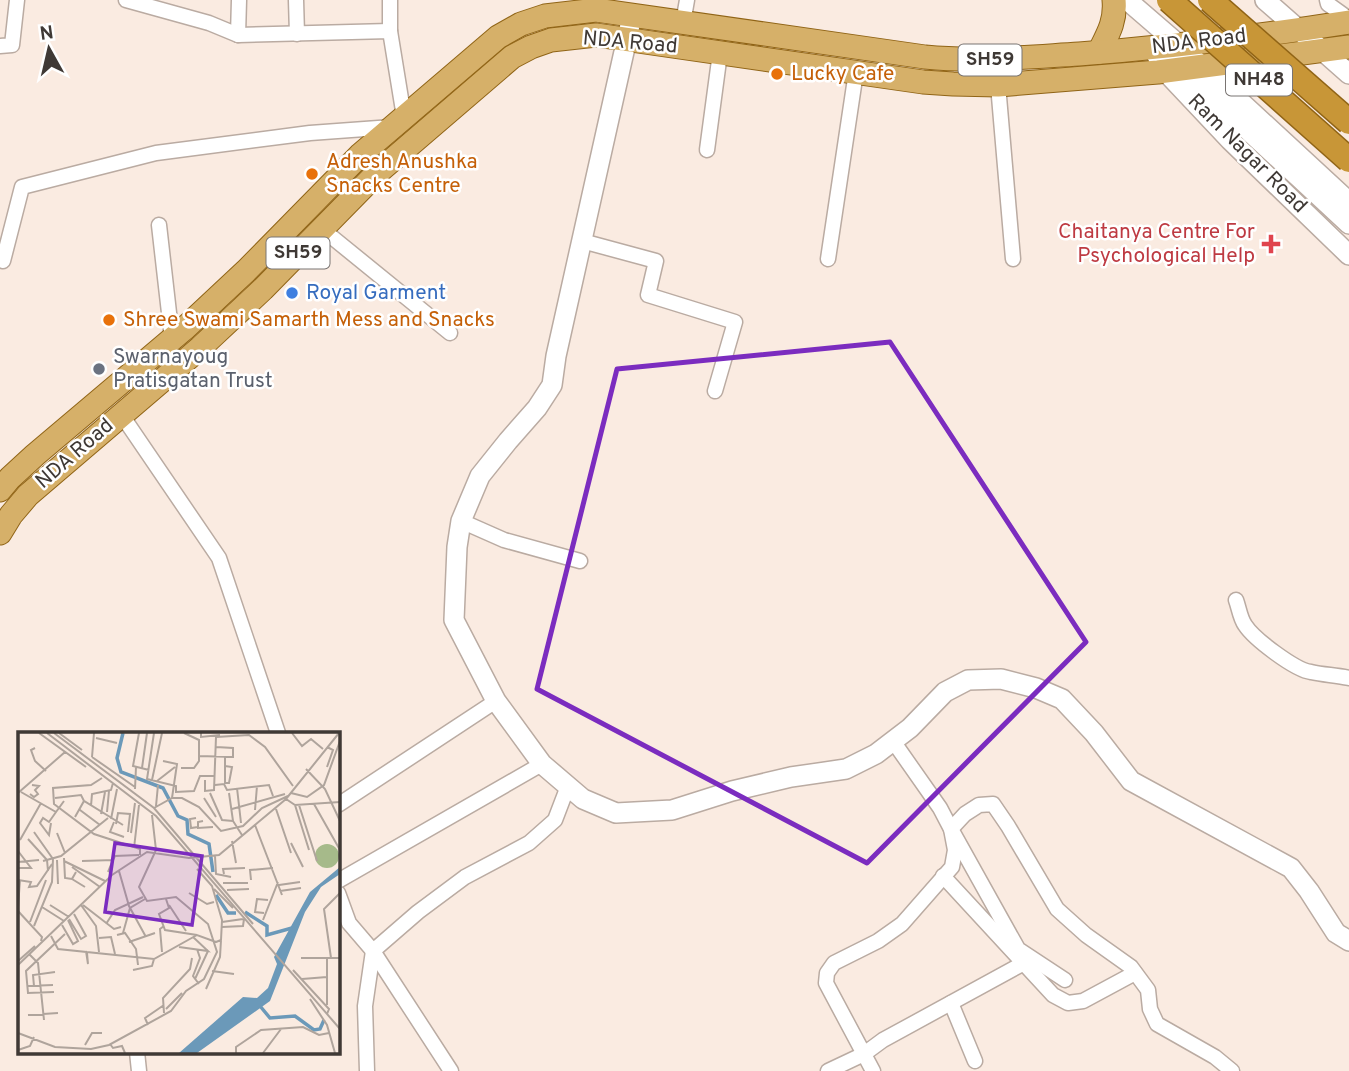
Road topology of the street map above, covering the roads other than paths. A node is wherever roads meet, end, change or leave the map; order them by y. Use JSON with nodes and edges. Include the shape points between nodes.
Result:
{"nodes":[{"id":1,"x":17,"y":0,"type":"edge"},
{"id":2,"x":126,"y":0,"type":"edge"},
{"id":3,"x":239,"y":0,"type":"edge"},
{"id":4,"x":296,"y":0,"type":"edge"},
{"id":5,"x":390,"y":0,"type":"edge"},
{"id":6,"x":1114,"y":0,"type":"edge"},
{"id":7,"x":1127,"y":0,"type":"edge"},
{"id":8,"x":1169,"y":0,"type":"edge"},
{"id":9,"x":1210,"y":0,"type":"edge"},
{"id":10,"x":1265,"y":0,"type":"edge"},
{"id":11,"x":1327,"y":0,"type":"edge"},
{"id":12,"x":568,"y":6,"type":"edge"},
{"id":13,"x":632,"y":8,"type":"edge"},
{"id":14,"x":685,"y":11,"type":"edge"},
{"id":15,"x":1348,"y":21,"type":"edge"},
{"id":16,"x":1297,"y":29,"type":"junction"},
{"id":17,"x":390,"y":31,"type":"junction"},
{"id":18,"x":297,"y":34,"type":"junction"},
{"id":19,"x":238,"y":35,"type":"junction"},
{"id":20,"x":628,"y":39,"type":"junction"},
{"id":21,"x":0,"y":46,"type":"edge"},
{"id":22,"x":1166,"y":46,"type":"junction"},
{"id":23,"x":1349,"y":47,"type":"edge"},
{"id":24,"x":1322,"y":51,"type":"junction"},
{"id":25,"x":1099,"y":52,"type":"junction"},
{"id":26,"x":720,"y":53,"type":"junction"},
{"id":27,"x":1182,"y":69,"type":"junction"},
{"id":28,"x":856,"y":72,"type":"junction"},
{"id":29,"x":1349,"y":74,"type":"edge"},
{"id":30,"x":998,"y":85,"type":"junction"},
{"id":31,"x":399,"y":122,"type":"junction"},
{"id":32,"x":1349,"y":122,"type":"edge"},
{"id":33,"x":417,"y":139,"type":"junction"},
{"id":34,"x":707,"y":150,"type":"dead end"},
{"id":35,"x":1349,"y":160,"type":"edge"},
{"id":36,"x":1349,"y":202,"type":"edge"},
{"id":37,"x":1349,"y":224,"type":"edge"},
{"id":38,"x":159,"y":225,"type":"dead end"},
{"id":39,"x":322,"y":229,"type":"junction"},
{"id":40,"x":582,"y":241,"type":"junction"},
{"id":41,"x":1349,"y":255,"type":"edge"},
{"id":42,"x":828,"y":259,"type":"dead end"},
{"id":43,"x":1013,"y":259,"type":"dead end"},
{"id":44,"x":1,"y":265,"type":"edge"},
{"id":45,"x":450,"y":333,"type":"dead end"},
{"id":46,"x":172,"y":339,"type":"junction"},
{"id":47,"x":715,"y":391,"type":"dead end"},
{"id":48,"x":121,"y":414,"type":"junction"},
{"id":49,"x":2,"y":484,"type":"edge"},
{"id":50,"x":28,"y":495,"type":"junction"},
{"id":51,"x":461,"y":521,"type":"junction"},
{"id":52,"x":0,"y":533,"type":"edge"},
{"id":53,"x":580,"y":561,"type":"dead end"},
{"id":54,"x":1236,"y":600,"type":"dead end"},
{"id":55,"x":1349,"y":678,"type":"edge"},
{"id":56,"x":496,"y":701,"type":"junction"},
{"id":57,"x":278,"y":732,"type":"edge"},
{"id":58,"x":893,"y":741,"type":"junction"},
{"id":59,"x":542,"y":764,"type":"junction"},
{"id":60,"x":568,"y":786,"type":"junction"},
{"id":61,"x":340,"y":804,"type":"edge"},
{"id":62,"x":951,"y":829,"type":"junction"},
{"id":63,"x":943,"y":876,"type":"junction"},
{"id":64,"x":340,"y":880,"type":"edge"},
{"id":65,"x":340,"y":898,"type":"edge"},
{"id":66,"x":1349,"y":941,"type":"edge"},
{"id":67,"x":373,"y":951,"type":"junction"},
{"id":68,"x":1024,"y":963,"type":"junction"},
{"id":69,"x":1135,"y":972,"type":"junction"},
{"id":70,"x":1065,"y":980,"type":"dead end"},
{"id":71,"x":951,"y":1003,"type":"junction"},
{"id":72,"x":864,"y":1054,"type":"junction"},
{"id":73,"x":975,"y":1061,"type":"dead end"},
{"id":74,"x":367,"y":1071,"type":"edge"},
{"id":75,"x":451,"y":1071,"type":"edge"},
{"id":76,"x":828,"y":1071,"type":"edge"},
{"id":77,"x":873,"y":1071,"type":"edge"},
{"id":78,"x":1232,"y":1071,"type":"edge"}],
"edges":[{"from":1,"to":21,"type":"street","via":[[12,45]]},
{"from":2,"to":19,"type":"street"},
{"from":3,"to":19,"type":"street"},
{"from":4,"to":18,"type":"street"},
{"from":5,"to":17,"type":"street"},
{"from":6,"to":25,"type":"main road","via":[[1115,13]]},
{"from":7,"to":22,"type":"street","name":"Ram Nagar Road"},
{"from":8,"to":35,"type":"highway","number":"NH48","bridge":true},
{"from":9,"to":32,"type":"highway","number":"NH48","bridge":true},
{"from":10,"to":16,"type":"street"},
{"from":11,"to":15,"type":"street"},
{"from":12,"to":13,"type":"main road","name":"NDA Road","number":"SH59"},
{"from":12,"to":31,"type":"main road","name":"NDA Road","number":"SH59","via":[[498,37]]},
{"from":13,"to":14,"type":"main road","number":"SH59"},
{"from":13,"to":20,"type":"street"},
{"from":14,"to":25,"type":"main road","name":"NDA Road","number":"SH59","via":[[954,60]]},
{"from":15,"to":16,"type":"main road","number":"SH59"},
{"from":16,"to":22,"type":"main road","name":"NDA Road","number":"SH59"},
{"from":16,"to":24,"type":"street"},
{"from":17,"to":18,"type":"street"},
{"from":17,"to":31,"type":"street"},
{"from":18,"to":19,"type":"street"},
{"from":20,"to":26,"type":"main road","name":"NDA Road","number":"SH59"},
{"from":20,"to":33,"type":"main road","name":"NDA Road","number":"SH59","via":[[596,35],[531,47],[512,57]]},
{"from":20,"to":40,"type":"street"},
{"from":22,"to":25,"type":"main road","name":"NDA Road","number":"SH59"},
{"from":22,"to":27,"type":"street","name":"Ram Nagar Road"},
{"from":23,"to":24,"type":"main road","number":"SH59"},
{"from":24,"to":27,"type":"main road","name":"NDA Road","number":"SH59"},
{"from":24,"to":29,"type":"street"},
{"from":26,"to":28,"type":"main road","name":"NDA Road","number":"SH59"},
{"from":26,"to":34,"type":"street"},
{"from":27,"to":30,"type":"main road","name":"NDA Road","number":"SH59"},
{"from":27,"to":36,"type":"street"},
{"from":27,"to":37,"type":"street","name":"Ram Nagar Road"},
{"from":27,"to":41,"type":"street","name":"Ram Nagar Road","via":[[1230,140]]},
{"from":28,"to":30,"type":"main road","name":"NDA Road","number":"SH59","via":[[953,85]]},
{"from":28,"to":42,"type":"street"},
{"from":30,"to":43,"type":"street"},
{"from":31,"to":33,"type":"main road"},
{"from":31,"to":44,"type":"street","via":[[156,153],[22,187]]},
{"from":31,"to":46,"type":"main road","name":"NDA Road","number":"SH59"},
{"from":33,"to":39,"type":"main road","name":"NDA Road","number":"SH59"},
{"from":38,"to":46,"type":"street"},
{"from":39,"to":45,"type":"street"},
{"from":39,"to":48,"type":"main road","name":"NDA Road","number":"SH59","via":[[200,348]]},
{"from":40,"to":47,"type":"street","via":[[656,261],[648,295],[735,322]]},
{"from":40,"to":51,"type":"street","via":[[552,385],[480,476]]},
{"from":46,"to":49,"type":"main road","name":"NDA Road","number":"SH59"},
{"from":48,"to":50,"type":"main road","name":"NDA Road","number":"SH59"},
{"from":48,"to":57,"type":"street","via":[[219,558]]},
{"from":49,"to":50,"type":"street"},
{"from":50,"to":52,"type":"main road","name":"NDA Road","number":"SH59"},
{"from":51,"to":53,"type":"street","via":[[504,540]]},
{"from":51,"to":56,"type":"street","via":[[454,620]]},
{"from":54,"to":55,"type":"street","via":[[1244,624],[1284,659],[1308,672]]},
{"from":56,"to":59,"type":"street"},
{"from":56,"to":61,"type":"street"},
{"from":58,"to":60,"type":"street","via":[[846,769],[768,782],[672,810],[616,813],[583,799]]},
{"from":58,"to":62,"type":"street"},
{"from":58,"to":66,"type":"street","via":[[945,692],[968,680],[1001,680],[1062,699],[1131,781],[1291,868],[1336,933]]},
{"from":59,"to":60,"type":"street"},
{"from":59,"to":64,"type":"street"},
{"from":60,"to":67,"type":"street","via":[[555,820],[529,843],[465,877]]},
{"from":62,"to":63,"type":"street","via":[[952,866]]},
{"from":62,"to":69,"type":"street","via":[[979,805],[993,804],[1057,909]]},
{"from":62,"to":70,"type":"street","via":[[1018,949]]},
{"from":63,"to":68,"type":"street"},
{"from":63,"to":72,"type":"street","via":[[901,924],[834,963],[827,973],[826,982]]},
{"from":65,"to":67,"type":"street","via":[[349,923]]},
{"from":67,"to":74,"type":"street","via":[[365,1006]]},
{"from":67,"to":75,"type":"street"},
{"from":68,"to":69,"type":"street","via":[[1053,995],[1068,1003],[1083,1000]]},
{"from":68,"to":71,"type":"street"},
{"from":69,"to":78,"type":"street","via":[[1148,990],[1157,1024]]},
{"from":71,"to":72,"type":"street"},
{"from":71,"to":73,"type":"street"},
{"from":72,"to":76,"type":"street"},
{"from":72,"to":77,"type":"street"}]}
